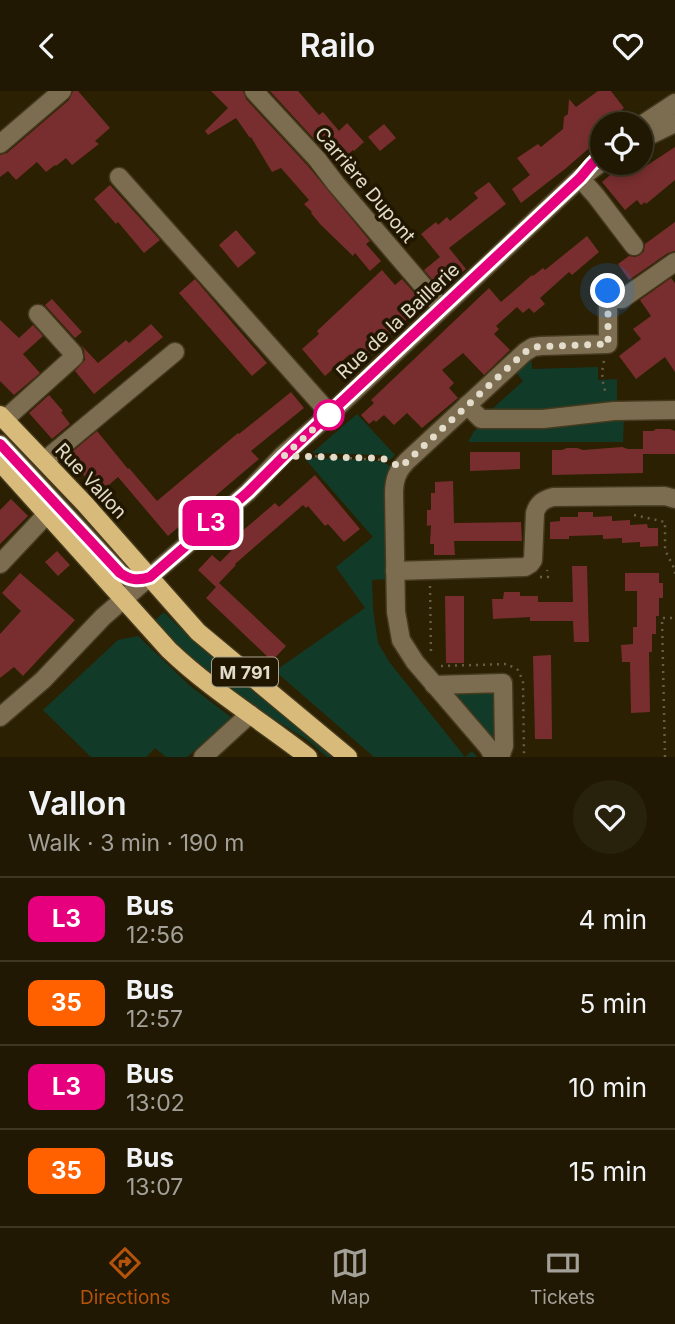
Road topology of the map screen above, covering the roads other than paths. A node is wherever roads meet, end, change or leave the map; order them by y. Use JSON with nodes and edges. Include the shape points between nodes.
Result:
{"nodes":[{"id":1,"x":61,"y":91,"type":"edge"},
{"id":2,"x":254,"y":91,"type":"edge"},
{"id":3,"x":675,"y":103,"type":"edge"},
{"id":4,"x":653,"y":117,"type":"edge"},
{"id":5,"x":675,"y":123,"type":"edge"},
{"id":6,"x":653,"y":134,"type":"edge"},
{"id":7,"x":0,"y":144,"type":"edge"},
{"id":8,"x":590,"y":166,"type":"edge"},
{"id":9,"x":590,"y":171,"type":"edge"},
{"id":10,"x":119,"y":177,"type":"dead end"},
{"id":11,"x":580,"y":178,"type":"junction"},
{"id":12,"x":634,"y":246,"type":"dead end"},
{"id":13,"x":675,"y":263,"type":"edge"},
{"id":14,"x":442,"y":308,"type":"junction"},
{"id":15,"x":38,"y":314,"type":"dead end"},
{"id":16,"x":175,"y":352,"type":"dead end"},
{"id":17,"x":467,"y":405,"type":"junction"},
{"id":18,"x":675,"y":410,"type":"edge"},
{"id":19,"x":330,"y":414,"type":"junction"},
{"id":20,"x":2,"y":417,"type":"edge"},
{"id":21,"x":0,"y":444,"type":"edge"},
{"id":22,"x":44,"y":461,"type":"junction"},
{"id":23,"x":0,"y":462,"type":"edge"},
{"id":24,"x":675,"y":499,"type":"edge"},
{"id":25,"x":47,"y":514,"type":"junction"},
{"id":26,"x":0,"y":563,"type":"edge"},
{"id":27,"x":395,"y":571,"type":"junction"},
{"id":28,"x":150,"y":577,"type":"junction"},
{"id":29,"x":124,"y":599,"type":"junction"},
{"id":30,"x":434,"y":685,"type":"junction"},
{"id":31,"x":250,"y":714,"type":"junction"},
{"id":32,"x":0,"y":717,"type":"edge"},
{"id":33,"x":203,"y":757,"type":"edge"},
{"id":34,"x":308,"y":757,"type":"edge"},
{"id":35,"x":348,"y":757,"type":"edge"},
{"id":36,"x":497,"y":757,"type":"edge"}],
"edges":[{"from":1,"to":7,"type":"street"},
{"from":2,"to":14,"type":"street","name":"Carrière Dupont"},
{"from":3,"to":4,"type":"street"},
{"from":5,"to":6,"type":"street"},
{"from":8,"to":11,"type":"street","name":"Rue de la Baillerie"},
{"from":9,"to":11,"type":"street","name":"Rue de la Baillerie"},
{"from":10,"to":19,"type":"street"},
{"from":11,"to":12,"type":"street"},
{"from":11,"to":14,"type":"street","name":"Rue de la Baillerie"},
{"from":13,"to":17,"type":"street","via":[[622,299],[608,295],[608,344],[533,347]]},
{"from":14,"to":19,"type":"street","name":"Rue de la Baillerie"},
{"from":15,"to":20,"type":"street","via":[[74,357]]},
{"from":16,"to":22,"type":"street"},
{"from":17,"to":18,"type":"street","via":[[481,419]]},
{"from":17,"to":27,"type":"street","via":[[395,478]]},
{"from":19,"to":28,"type":"street","name":"Rue de la Baillerie"},
{"from":20,"to":22,"type":"main road","name":"Rue Vallon","number":"M 791"},
{"from":21,"to":28,"type":"street","via":[[120,573],[136,580]]},
{"from":22,"to":28,"type":"main road","name":"Rue Vallon","number":"M 791"},
{"from":23,"to":25,"type":"main road","number":"M 791"},
{"from":24,"to":27,"type":"street","via":[[553,497],[536,507],[533,560],[525,567]]},
{"from":25,"to":26,"type":"street"},
{"from":25,"to":29,"type":"main road","number":"M 791"},
{"from":27,"to":30,"type":"street","via":[[401,640]]},
{"from":28,"to":29,"type":"street","name":"Rue de la Baillerie"},
{"from":28,"to":35,"type":"main road","name":"Rue Vallon","number":"M 791","via":[[198,632]]},
{"from":29,"to":31,"type":"main road","number":"M 791","via":[[181,662]]},
{"from":29,"to":32,"type":"street","name":"Rue de la Baillerie"},
{"from":30,"to":36,"type":"street"},
{"from":30,"to":36,"type":"street","via":[[502,683],[504,746]]},
{"from":31,"to":33,"type":"street"},
{"from":31,"to":34,"type":"main road","number":"M 791"}]}
